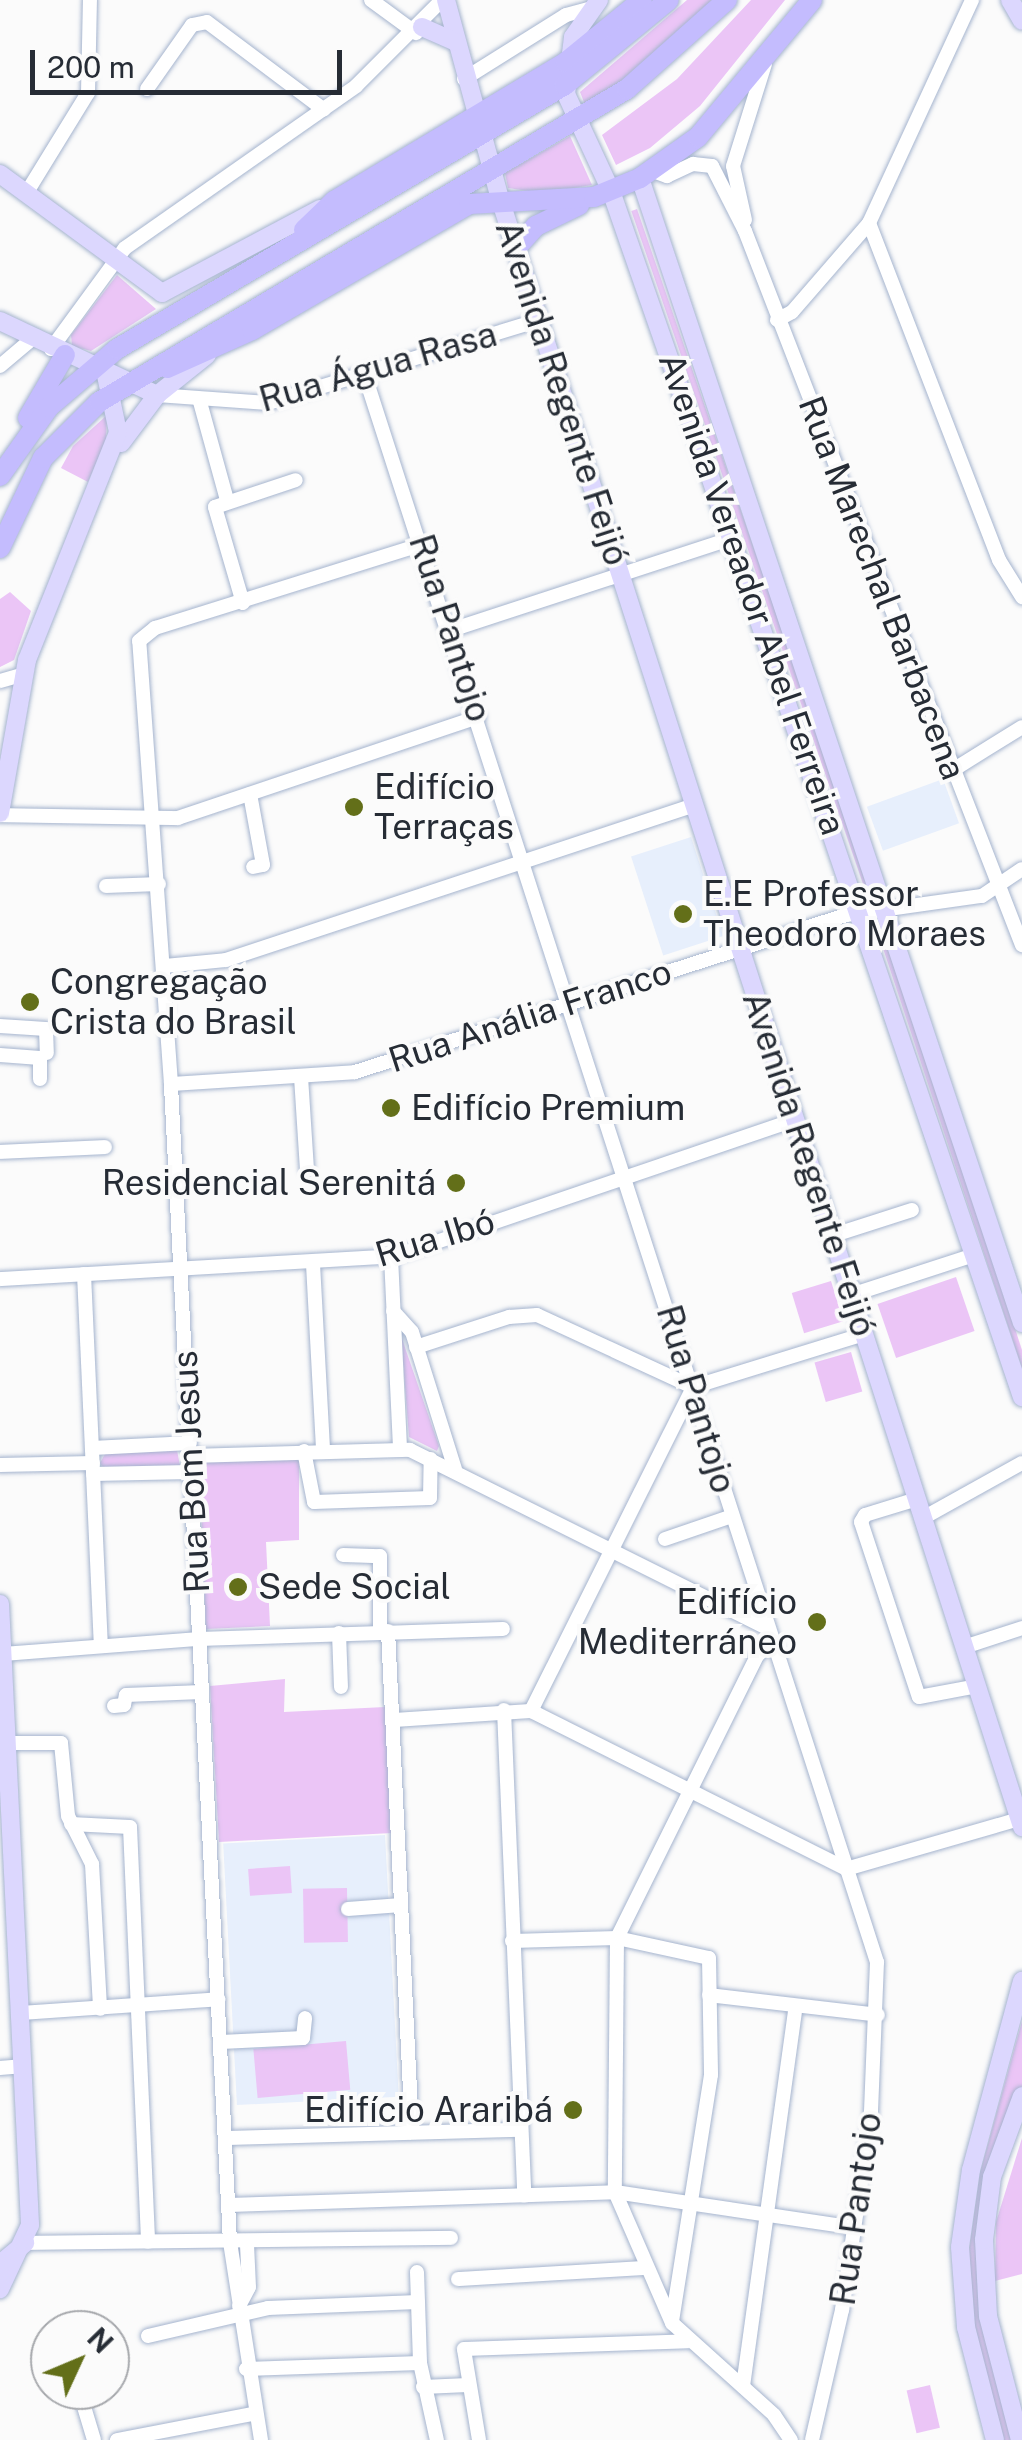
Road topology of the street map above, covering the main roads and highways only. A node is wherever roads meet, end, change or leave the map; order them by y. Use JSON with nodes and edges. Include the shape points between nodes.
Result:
{"nodes":[{"id":1,"x":444,"y":0,"type":"edge"},
{"id":2,"x":642,"y":0,"type":"edge"},
{"id":3,"x":669,"y":0,"type":"edge"},
{"id":4,"x":727,"y":0,"type":"edge"},
{"id":5,"x":815,"y":0,"type":"edge"},
{"id":6,"x":594,"y":4,"type":"edge"},
{"id":7,"x":419,"y":30,"type":"road end"},
{"id":8,"x":456,"y":42,"type":"junction"},
{"id":9,"x":566,"y":62,"type":"junction"},
{"id":10,"x":565,"y":85,"type":"junction"},
{"id":11,"x":578,"y":118,"type":"junction"},
{"id":12,"x":478,"y":127,"type":"junction"},
{"id":13,"x":490,"y":166,"type":"junction"},
{"id":14,"x":0,"y":174,"type":"edge"},
{"id":15,"x":646,"y":174,"type":"junction"},
{"id":16,"x":602,"y":194,"type":"junction"},
{"id":17,"x":500,"y":200,"type":"junction"},
{"id":18,"x":334,"y":201,"type":"junction"},
{"id":19,"x":516,"y":248,"type":"junction"},
{"id":20,"x":281,"y":252,"type":"junction"},
{"id":21,"x":0,"y":321,"type":"edge"},
{"id":22,"x":58,"y":352,"type":"junction"},
{"id":23,"x":211,"y":352,"type":"junction"},
{"id":24,"x":100,"y":369,"type":"junction"},
{"id":25,"x":119,"y":387,"type":"junction"},
{"id":26,"x":156,"y":395,"type":"junction"},
{"id":27,"x":22,"y":440,"type":"junction"},
{"id":28,"x":109,"y":460,"type":"junction"},
{"id":29,"x":0,"y":476,"type":"edge"},
{"id":30,"x":0,"y":548,"type":"edge"},
{"id":31,"x":0,"y":814,"type":"edge"},
{"id":32,"x":1022,"y":1323,"type":"edge"},
{"id":33,"x":1022,"y":1397,"type":"edge"},
{"id":34,"x":0,"y":1604,"type":"edge"},
{"id":35,"x":2,"y":1677,"type":"edge"},
{"id":36,"x":1021,"y":1825,"type":"edge"},
{"id":37,"x":1022,"y":1981,"type":"edge"},
{"id":38,"x":1022,"y":2096,"type":"edge"},
{"id":39,"x":12,"y":2253,"type":"edge"},
{"id":40,"x":0,"y":2289,"type":"edge"},
{"id":41,"x":995,"y":2440,"type":"edge"},
{"id":42,"x":1020,"y":2440,"type":"edge"}],
"edges":[{"from":1,"to":8,"type":"main road","name":"Avenida Regente Feijó"},
{"from":2,"to":9,"type":"highway"},
{"from":3,"to":10,"type":"highway"},
{"from":4,"to":11,"type":"highway","via":[[672,55]]},
{"from":5,"to":15,"type":"highway","via":[[698,137]]},
{"from":6,"to":9,"type":"main road"},
{"from":7,"to":8,"type":"main road"},
{"from":8,"to":12,"type":"main road","name":"Avenida Regente Feijó"},
{"from":9,"to":10,"type":"main road"},
{"from":9,"to":12,"type":"highway"},
{"from":10,"to":11,"type":"main road","name":"Avenida Vereador Abel Ferreira"},
{"from":10,"to":12,"type":"highway"},
{"from":11,"to":13,"type":"highway"},
{"from":11,"to":16,"type":"main road","name":"Avenida Vereador Abel Ferreira"},
{"from":12,"to":13,"type":"main road","name":"Avenida Regente Feijó"},
{"from":12,"to":18,"type":"highway"},
{"from":12,"to":20,"type":"highway"},
{"from":13,"to":17,"type":"main road","name":"Avenida Regente Feijó"},
{"from":13,"to":25,"type":"highway"},
{"from":14,"to":18,"type":"main road","via":[[151,288],[168,292]]},
{"from":15,"to":16,"type":"highway"},
{"from":15,"to":32,"type":"main road","name":"Avenida Vereador Abel Ferreira"},
{"from":16,"to":17,"type":"highway"},
{"from":16,"to":19,"type":"highway","via":[[536,226]]},
{"from":16,"to":33,"type":"main road","name":"Avenida Vereador Abel Ferreira","via":[[732,538]]},
{"from":17,"to":19,"type":"main road","name":"Avenida Regente Feijó"},
{"from":17,"to":23,"type":"highway","via":[[458,210]]},
{"from":18,"to":20,"type":"highway"},
{"from":19,"to":36,"type":"main road","name":"Avenida Regente Feijó"},
{"from":20,"to":24,"type":"highway"},
{"from":21,"to":22,"type":"main road"},
{"from":22,"to":24,"type":"main road"},
{"from":22,"to":27,"type":"highway"},
{"from":23,"to":25,"type":"highway"},
{"from":23,"to":26,"type":"main road"},
{"from":24,"to":25,"type":"main road"},
{"from":24,"to":27,"type":"highway"},
{"from":25,"to":26,"type":"main road"},
{"from":25,"to":28,"type":"main road","via":[[120,420]]},
{"from":25,"to":30,"type":"highway","via":[[44,458]]},
{"from":26,"to":28,"type":"main road"},
{"from":27,"to":29,"type":"highway"},
{"from":28,"to":31,"type":"main road","via":[[24,674]]},
{"from":34,"to":35,"type":"main road"},
{"from":35,"to":39,"type":"main road","via":[[30,2213]]},
{"from":37,"to":41,"type":"main road","via":[[971,2170],[960,2247],[966,2327]]},
{"from":38,"to":42,"type":"main road","via":[[992,2177],[984,2240],[988,2316]]},
{"from":39,"to":40,"type":"main road"}]}
